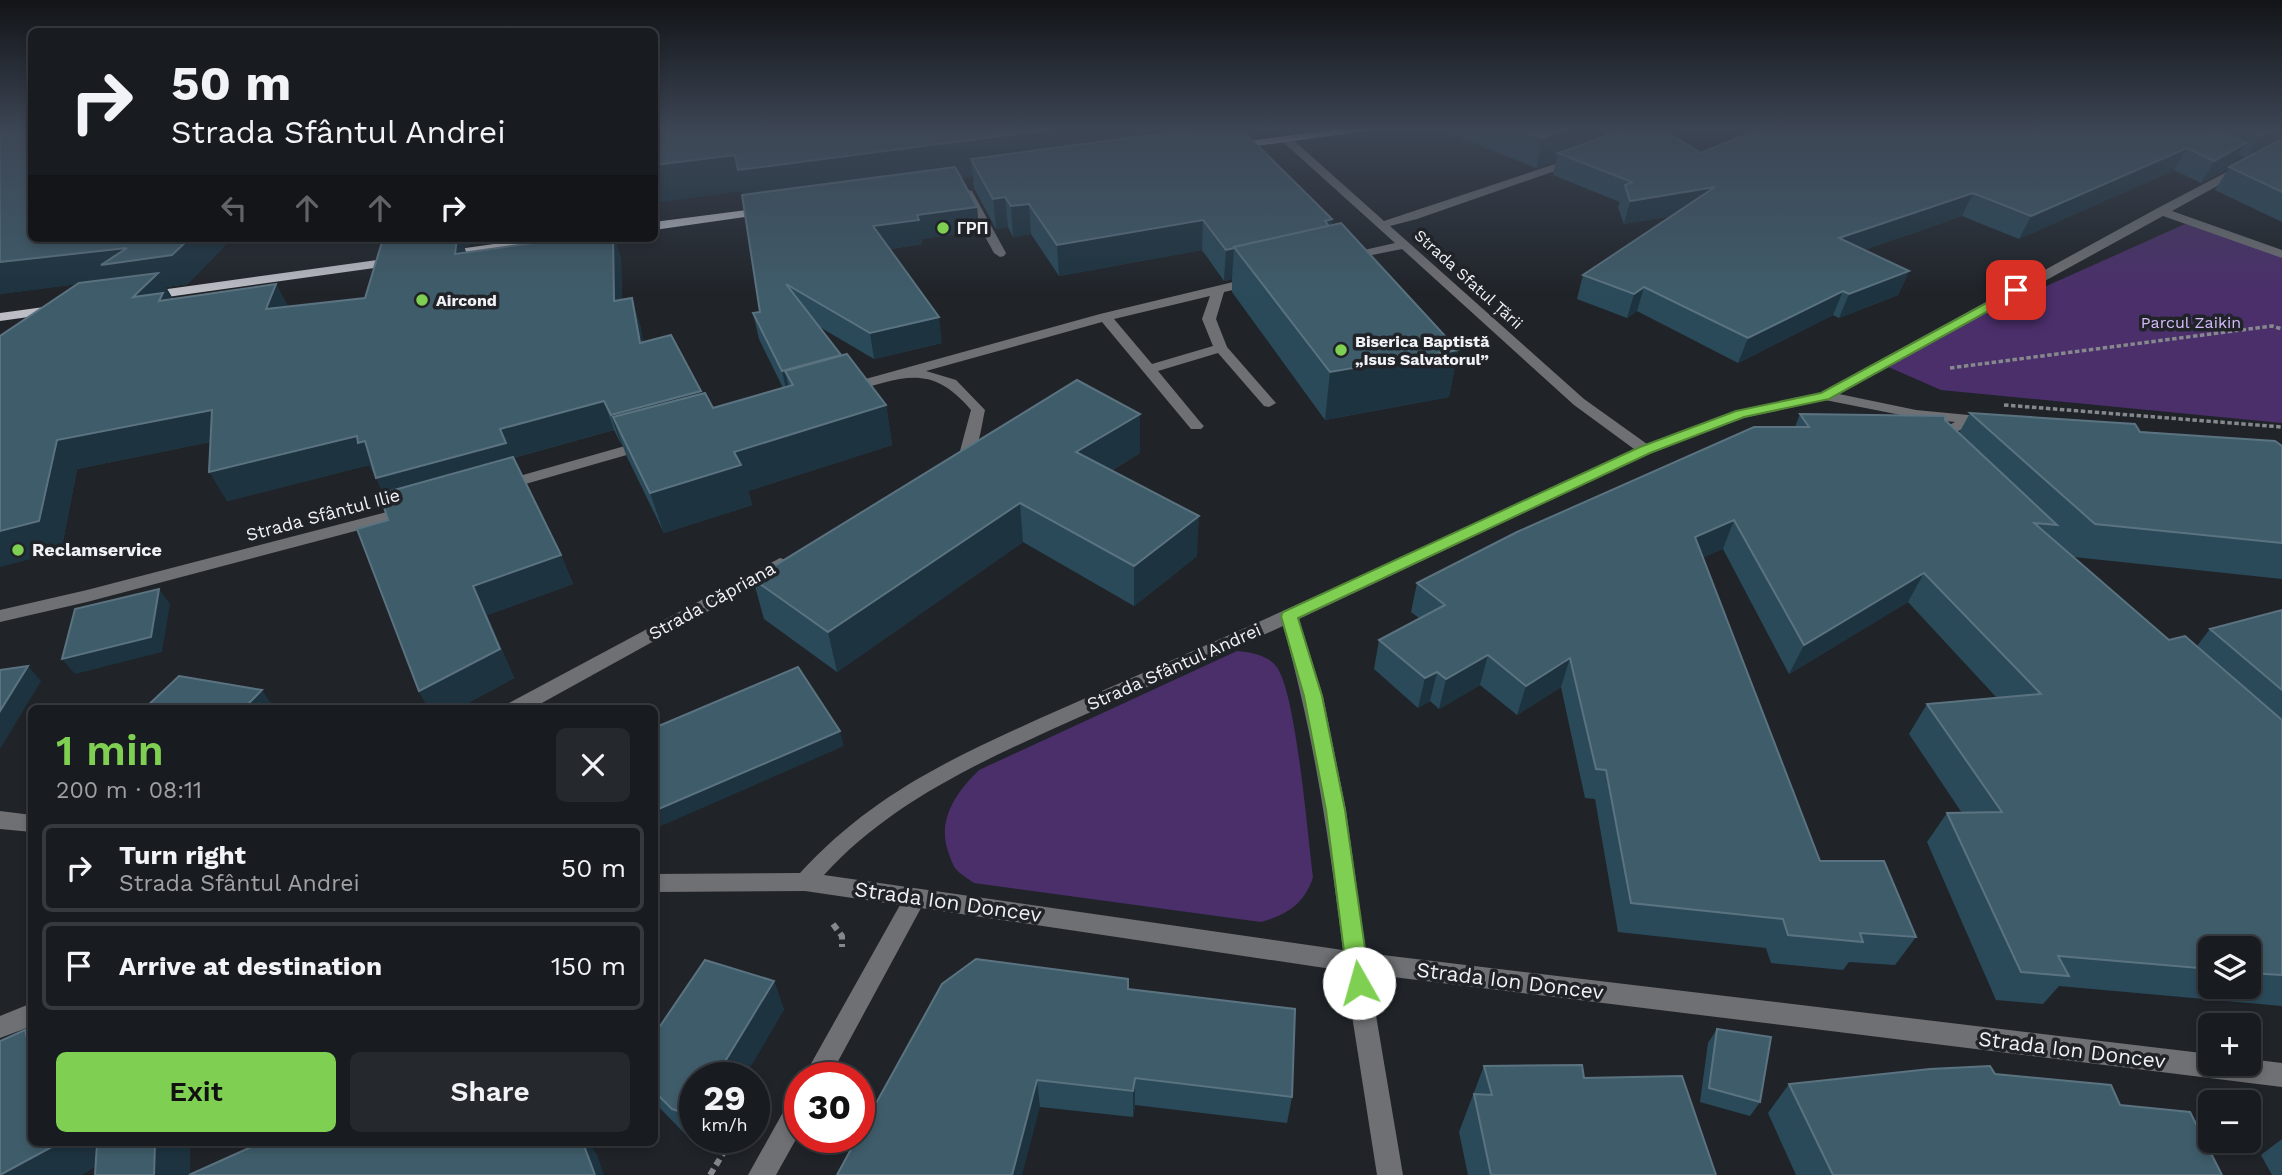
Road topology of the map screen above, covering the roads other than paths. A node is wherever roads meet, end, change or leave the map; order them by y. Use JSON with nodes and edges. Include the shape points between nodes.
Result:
{"nodes":[{"id":1,"x":976,"y":183,"type":"edge"},
{"id":2,"x":1334,"y":183,"type":"edge"},
{"id":3,"x":1512,"y":183,"type":"edge"},
{"id":4,"x":2208,"y":183,"type":"edge"},
{"id":5,"x":963,"y":185,"type":"junction"},
{"id":6,"x":950,"y":187,"type":"edge"},
{"id":7,"x":775,"y":210,"type":"edge"},
{"id":8,"x":2160,"y":211,"type":"junction"},
{"id":9,"x":658,"y":225,"type":"edge"},
{"id":10,"x":1381,"y":225,"type":"junction"},
{"id":11,"x":521,"y":242,"type":"edge"},
{"id":12,"x":1404,"y":245,"type":"junction"},
{"id":13,"x":1000,"y":253,"type":"dead end"},
{"id":14,"x":2282,"y":254,"type":"edge"},
{"id":15,"x":1337,"y":261,"type":"edge"},
{"id":16,"x":1271,"y":277,"type":"edge"},
{"id":17,"x":1218,"y":289,"type":"junction"},
{"id":18,"x":128,"y":299,"type":"edge"},
{"id":19,"x":74,"y":306,"type":"edge"},
{"id":20,"x":47,"y":310,"type":"junction"},
{"id":21,"x":0,"y":317,"type":"edge"},
{"id":22,"x":1105,"y":317,"type":"junction"},
{"id":23,"x":33,"y":329,"type":"edge"},
{"id":24,"x":1221,"y":348,"type":"junction"},
{"id":25,"x":1149,"y":369,"type":"junction"},
{"id":26,"x":897,"y":375,"type":"junction"},
{"id":27,"x":830,"y":394,"type":"edge"},
{"id":28,"x":1825,"y":396,"type":"junction"},
{"id":29,"x":1269,"y":403,"type":"dead end"},
{"id":30,"x":1196,"y":426,"type":"dead end"},
{"id":31,"x":669,"y":439,"type":"edge"},
{"id":32,"x":1645,"y":450,"type":"junction"},
{"id":33,"x":1950,"y":455,"type":"edge"},
{"id":34,"x":940,"y":474,"type":"edge"},
{"id":35,"x":481,"y":492,"type":"edge"},
{"id":36,"x":428,"y":507,"type":"edge"},
{"id":37,"x":797,"y":555,"type":"edge"},
{"id":38,"x":0,"y":616,"type":"edge"},
{"id":39,"x":1289,"y":616,"type":"junction"},
{"id":40,"x":521,"y":705,"type":"edge"},
{"id":41,"x":0,"y":820,"type":"edge"},
{"id":42,"x":28,"y":824,"type":"edge"},
{"id":43,"x":805,"y":882,"type":"junction"},
{"id":44,"x":658,"y":883,"type":"edge"},
{"id":45,"x":916,"y":897,"type":"junction"},
{"id":46,"x":1356,"y":962,"type":"junction"},
{"id":47,"x":28,"y":1016,"type":"edge"},
{"id":48,"x":0,"y":1027,"type":"edge"},
{"id":49,"x":825,"y":1062,"type":"edge"},
{"id":50,"x":2282,"y":1075,"type":"edge"},
{"id":51,"x":784,"y":1135,"type":"edge"},
{"id":52,"x":761,"y":1175,"type":"edge"},
{"id":53,"x":1391,"y":1175,"type":"edge"}],
"edges":[{"from":1,"to":5,"type":"main road"},
{"from":2,"to":10,"type":"street","name":"Strada Sfatul Țării"},
{"from":3,"to":10,"type":"street"},
{"from":4,"to":8,"type":"street","name":"Strada Sfântul Andrei"},
{"from":5,"to":6,"type":"main road"},
{"from":5,"to":13,"type":"street"},
{"from":7,"to":9,"type":"main road"},
{"from":8,"to":14,"type":"street"},
{"from":8,"to":28,"type":"street","name":"Strada Sfântul Andrei"},
{"from":10,"to":12,"type":"street","name":"Strada Sfatul Țării"},
{"from":11,"to":18,"type":"main road"},
{"from":12,"to":15,"type":"street"},
{"from":12,"to":32,"type":"street","name":"Strada Sfatul Țării","via":[[1599,419]]},
{"from":16,"to":17,"type":"street"},
{"from":17,"to":22,"type":"street"},
{"from":17,"to":24,"type":"street","via":[[1209,319]]},
{"from":19,"to":20,"type":"main road"},
{"from":20,"to":21,"type":"main road"},
{"from":20,"to":23,"type":"street"},
{"from":22,"to":25,"type":"street"},
{"from":22,"to":26,"type":"street"},
{"from":24,"to":25,"type":"street"},
{"from":24,"to":29,"type":"street"},
{"from":25,"to":30,"type":"street"},
{"from":26,"to":27,"type":"street"},
{"from":26,"to":34,"type":"street","via":[[937,375],[958,385],[978,410],[967,453]]},
{"from":28,"to":32,"type":"street","name":"Strada Sfântul Andrei","via":[[1740,414]]},
{"from":28,"to":33,"type":"street","via":[[1916,414],[1981,420],[1944,432],[1941,446]]},
{"from":31,"to":35,"type":"street"},
{"from":32,"to":39,"type":"street","name":"Strada Sfântul Andrei"},
{"from":36,"to":38,"type":"street","name":"Strada Sfântul Ilie"},
{"from":37,"to":40,"type":"street","name":"Strada Căpriana"},
{"from":39,"to":43,"type":"street","name":"Strada Sfântul Andrei","via":[[990,749],[926,783],[878,813]]},
{"from":39,"to":46,"type":"street","via":[[1313,696],[1336,810]]},
{"from":41,"to":42,"type":"street"},
{"from":43,"to":44,"type":"street","name":"Strada Ion Doncev"},
{"from":43,"to":45,"type":"street","name":"Strada Ion Doncev"},
{"from":45,"to":46,"type":"street","name":"Strada Ion Doncev"},
{"from":45,"to":49,"type":"street"},
{"from":46,"to":50,"type":"street","name":"Strada Ion Doncev"},
{"from":46,"to":53,"type":"street"},
{"from":47,"to":48,"type":"street"},
{"from":51,"to":52,"type":"street"}]}
